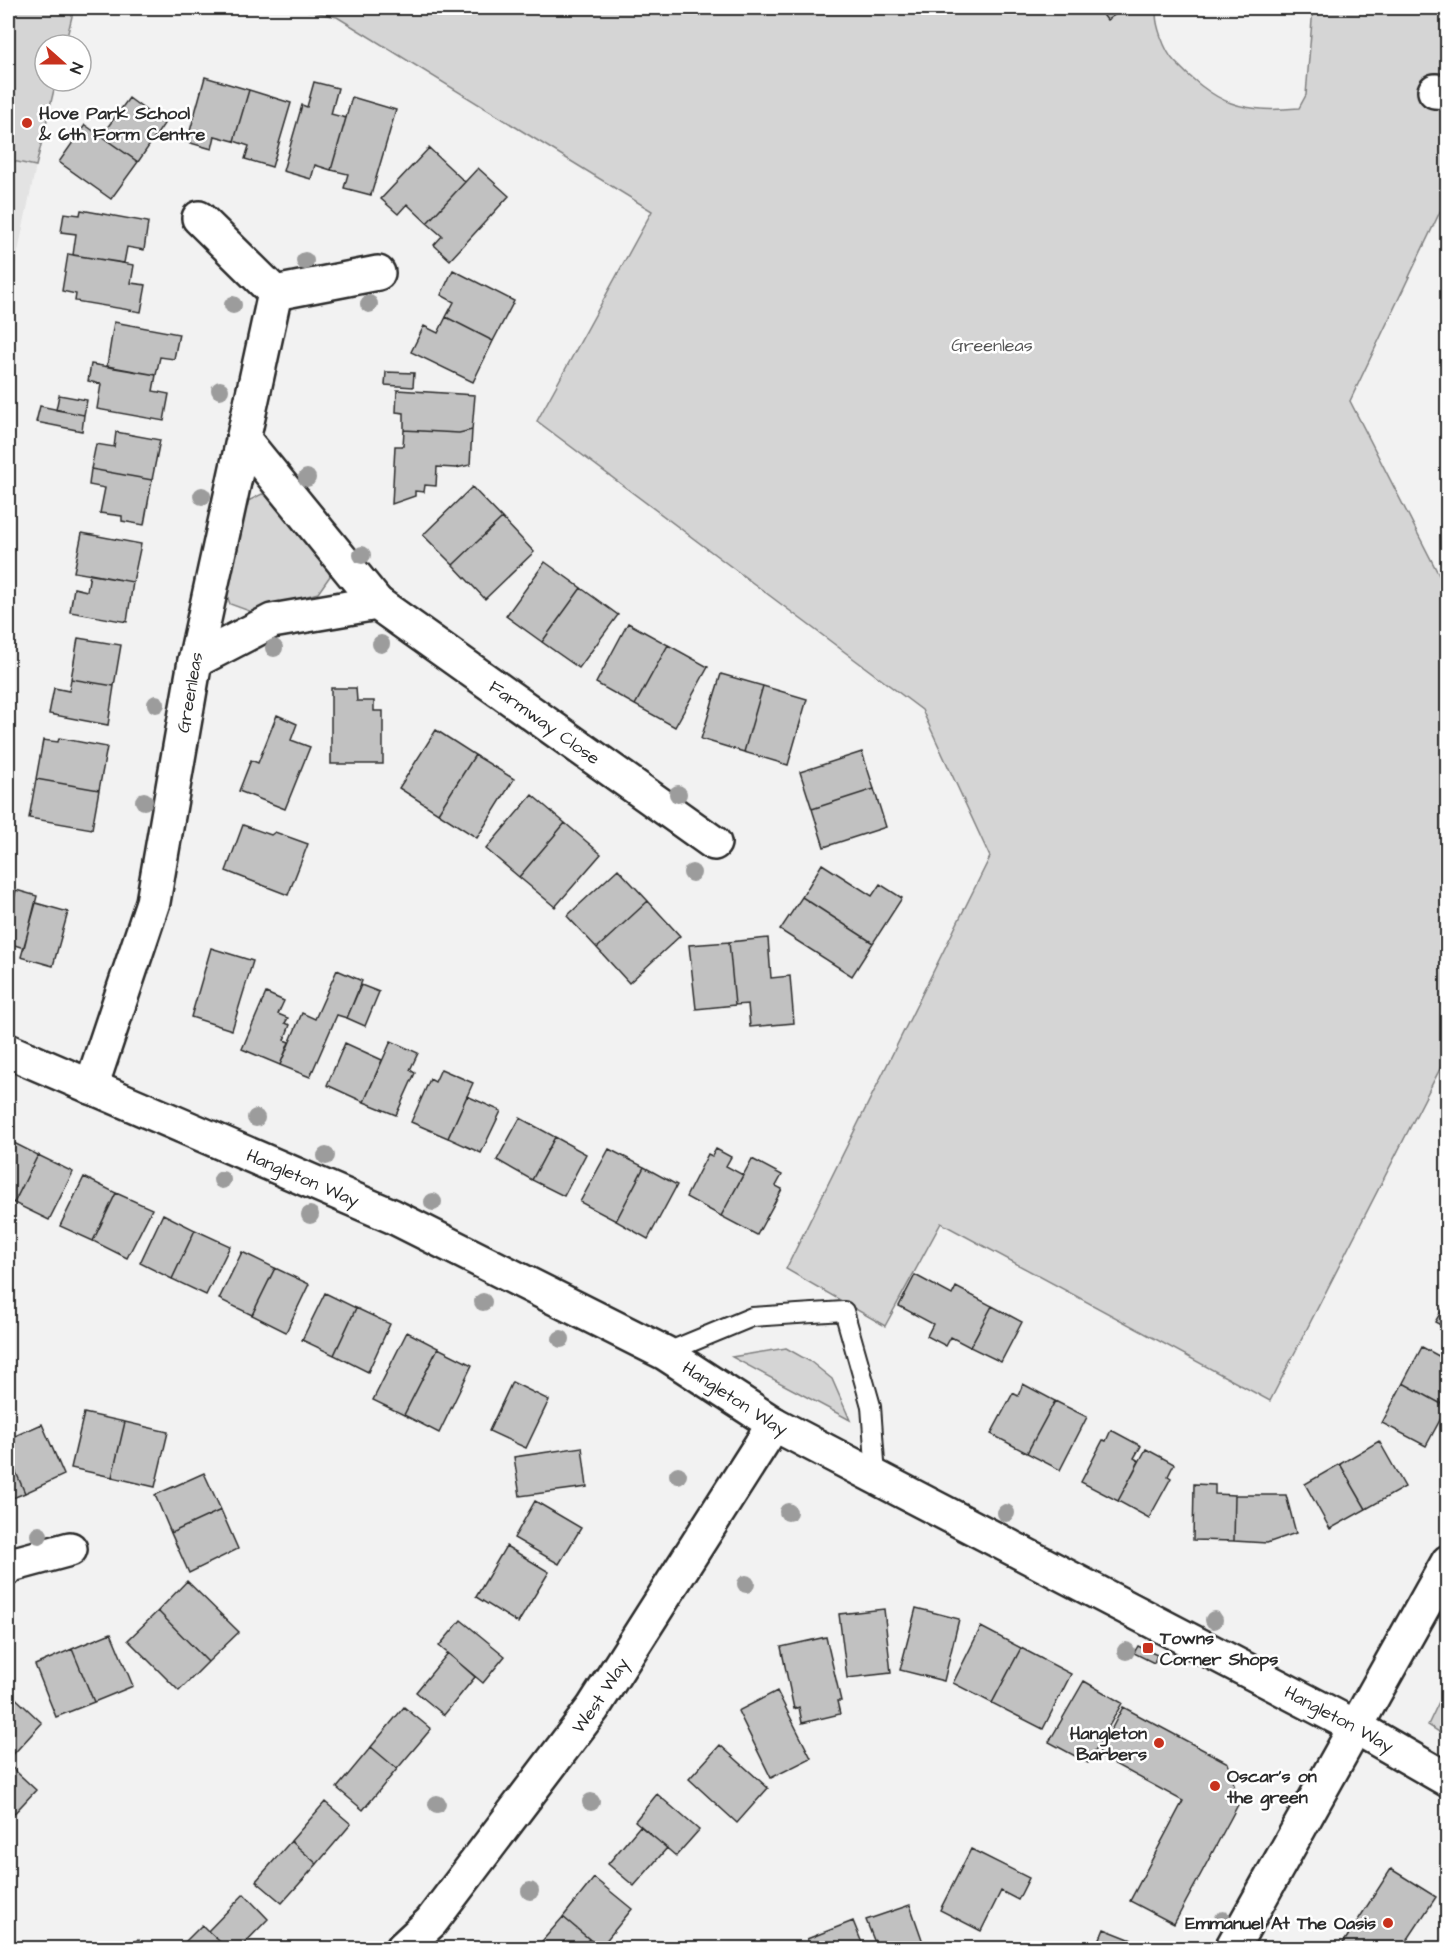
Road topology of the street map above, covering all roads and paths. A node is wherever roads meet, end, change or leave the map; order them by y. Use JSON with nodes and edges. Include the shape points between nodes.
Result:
{"nodes":[{"id":1,"x":199,"y":218,"type":"dead end"},
{"id":2,"x":378,"y":273,"type":"dead end"},
{"id":3,"x":275,"y":293,"type":"junction"},
{"id":4,"x":244,"y":440,"type":"junction"},
{"id":5,"x":377,"y":603,"type":"junction"},
{"id":6,"x":195,"y":661,"type":"junction"},
{"id":7,"x":714,"y":843,"type":"dead end"},
{"id":8,"x":8,"y":1051,"type":"edge"},
{"id":9,"x":91,"y":1087,"type":"junction"},
{"id":10,"x":665,"y":1353,"type":"junction"},
{"id":11,"x":774,"y":1424,"type":"junction"},
{"id":12,"x":876,"y":1476,"type":"junction"},
{"id":13,"x":70,"y":1550,"type":"dead end"},
{"id":14,"x":1448,"y":1562,"type":"edge"},
{"id":15,"x":8,"y":1568,"type":"edge"},
{"id":16,"x":1356,"y":1727,"type":"junction"},
{"id":17,"x":1448,"y":1780,"type":"edge"},
{"id":18,"x":403,"y":1948,"type":"edge"},
{"id":19,"x":1232,"y":1948,"type":"edge"}],
"edges":[{"from":1,"to":3,"type":"street"},
{"from":2,"to":3,"type":"street"},
{"from":3,"to":4,"type":"street","name":"Greenleas"},
{"from":4,"to":5,"type":"street","name":"Farmway Close"},
{"from":4,"to":6,"type":"street","name":"Greenleas"},
{"from":5,"to":6,"type":"street","via":[[272,621]]},
{"from":5,"to":7,"type":"street","name":"Farmway Close"},
{"from":6,"to":9,"type":"street","name":"Greenleas","via":[[153,902]]},
{"from":8,"to":9,"type":"street","name":"Hangleton Way"},
{"from":9,"to":10,"type":"street","name":"Hangleton Way","via":[[392,1216]]},
{"from":10,"to":11,"type":"street","name":"Hangleton Way"},
{"from":10,"to":12,"type":"lane","via":[[752,1317],[844,1311],[872,1406]]},
{"from":11,"to":12,"type":"street","name":"Hangleton Way"},
{"from":11,"to":18,"type":"street","name":"West Way","via":[[593,1708],[431,1922]]},
{"from":12,"to":16,"type":"street","name":"Hangleton Way"},
{"from":13,"to":15,"type":"street"},
{"from":14,"to":16,"type":"street"},
{"from":16,"to":17,"type":"street","name":"Hangleton Way"},
{"from":16,"to":19,"type":"street"}]}
